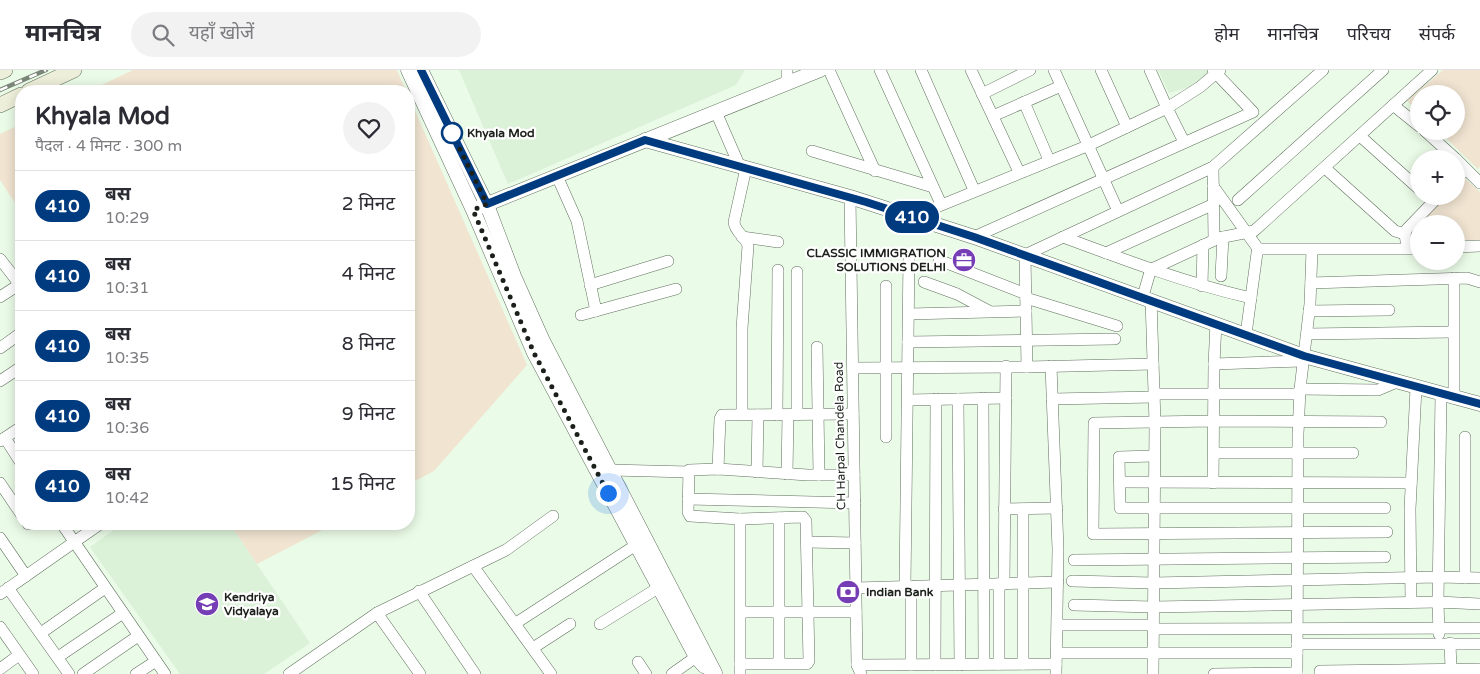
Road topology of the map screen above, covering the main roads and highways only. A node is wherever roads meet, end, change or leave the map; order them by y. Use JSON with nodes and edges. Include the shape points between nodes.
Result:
{"nodes":[{"id":1,"x":5,"y":70,"type":"edge"},
{"id":2,"x":74,"y":70,"type":"edge"},
{"id":3,"x":0,"y":72,"type":"edge"},
{"id":4,"x":42,"y":85,"type":"edge"},
{"id":5,"x":15,"y":98,"type":"edge"},
{"id":6,"x":0,"y":105,"type":"edge"}],
"edges":[{"from":1,"to":3,"type":"main road"},
{"from":2,"to":4,"type":"main road"},
{"from":5,"to":6,"type":"main road"}]}
